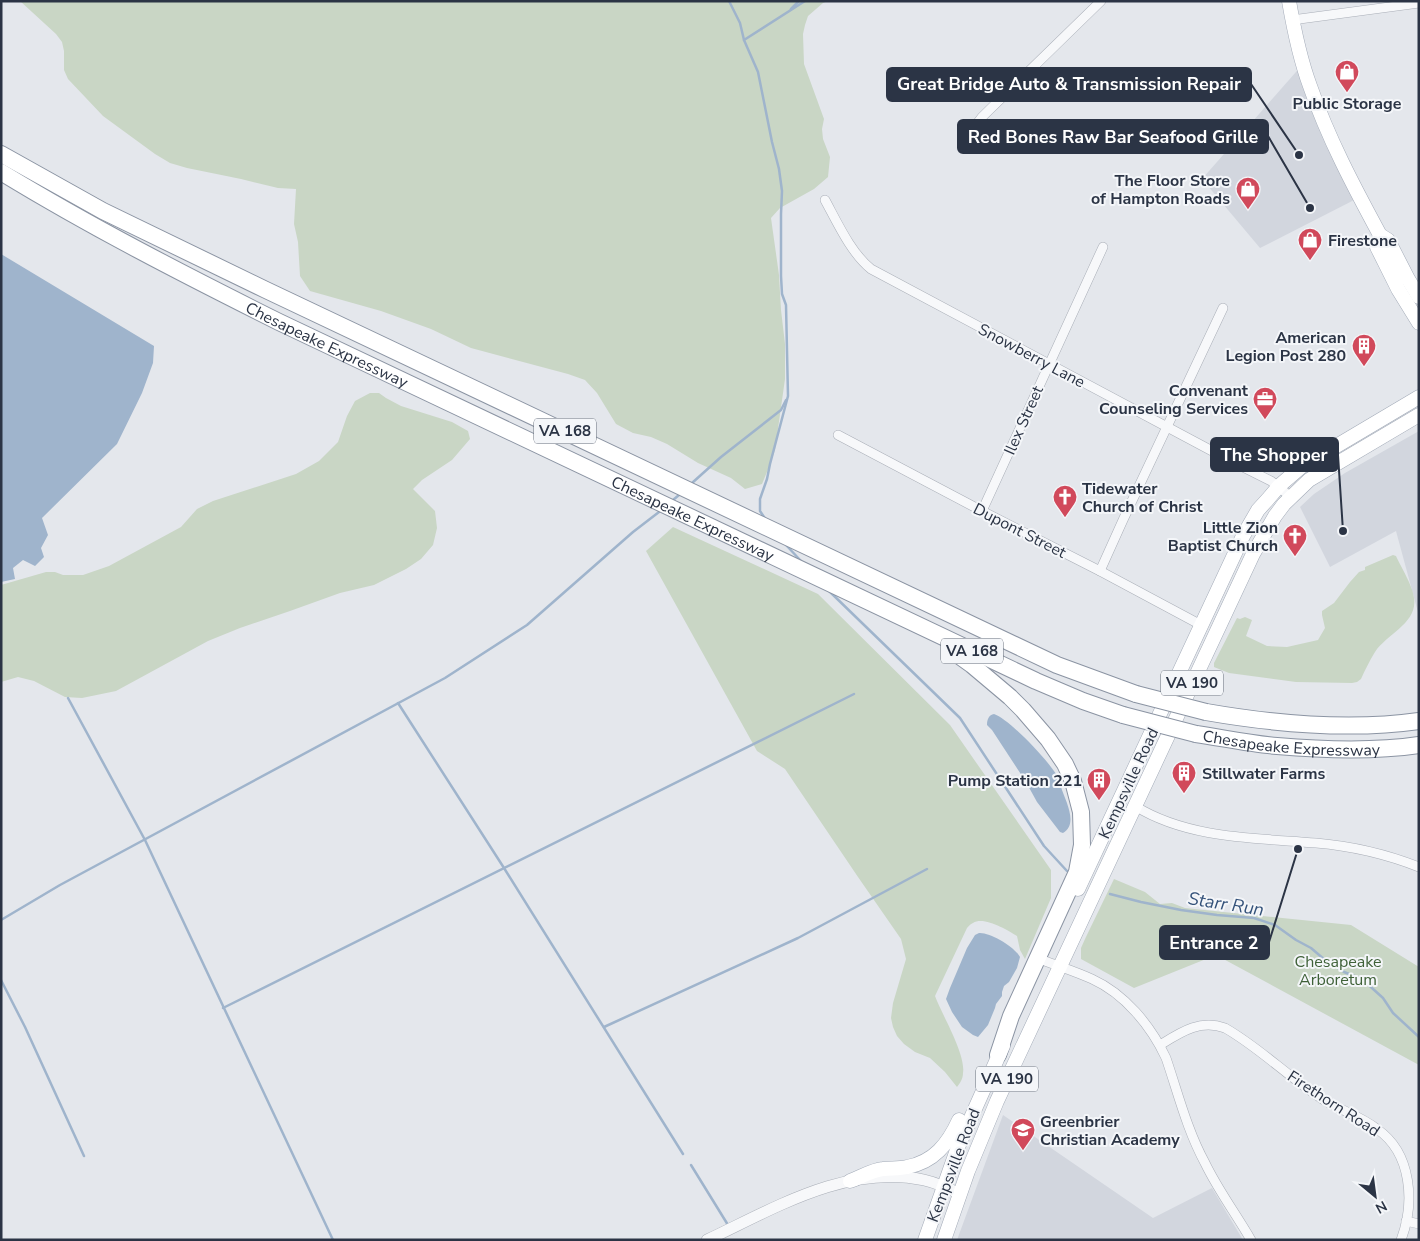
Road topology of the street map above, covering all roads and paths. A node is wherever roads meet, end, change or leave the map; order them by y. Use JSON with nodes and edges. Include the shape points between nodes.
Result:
{"nodes":[{"id":1,"x":1101,"y":1,"type":"edge"},
{"id":2,"x":1289,"y":1,"type":"edge"},
{"id":3,"x":1419,"y":3,"type":"edge"},
{"id":4,"x":1292,"y":20,"type":"junction"},
{"id":5,"x":966,"y":141,"type":"dead end"},
{"id":6,"x":1,"y":154,"type":"edge"},
{"id":7,"x":1,"y":172,"type":"edge"},
{"id":8,"x":825,"y":200,"type":"dead end"},
{"id":9,"x":1380,"y":235,"type":"junction"},
{"id":10,"x":1103,"y":247,"type":"dead end"},
{"id":11,"x":1419,"y":297,"type":"edge"},
{"id":12,"x":1223,"y":308,"type":"dead end"},
{"id":13,"x":1419,"y":323,"type":"edge"},
{"id":14,"x":1049,"y":363,"type":"junction"},
{"id":15,"x":1419,"y":398,"type":"edge"},
{"id":16,"x":1419,"y":415,"type":"edge"},
{"id":17,"x":1167,"y":426,"type":"junction"},
{"id":18,"x":838,"y":435,"type":"dead end"},
{"id":19,"x":1279,"y":486,"type":"junction"},
{"id":20,"x":1291,"y":498,"type":"junction"},
{"id":21,"x":982,"y":511,"type":"junction"},
{"id":22,"x":1100,"y":571,"type":"junction"},
{"id":23,"x":824,"y":581,"type":"junction"},
{"id":24,"x":1201,"y":624,"type":"junction"},
{"id":25,"x":1419,"y":712,"type":"edge"},
{"id":26,"x":1419,"y":721,"type":"edge"},
{"id":27,"x":1369,"y":725,"type":"junction"},
{"id":28,"x":1146,"y":744,"type":"junction"},
{"id":29,"x":1417,"y":746,"type":"edge"},
{"id":30,"x":1135,"y":806,"type":"junction"},
{"id":31,"x":1419,"y":867,"type":"edge"},
{"id":32,"x":1045,"y":961,"type":"junction"},
{"id":33,"x":1060,"y":967,"type":"junction"},
{"id":34,"x":1160,"y":1045,"type":"junction"},
{"id":35,"x":998,"y":1055,"type":"junction"},
{"id":36,"x":986,"y":1080,"type":"junction"},
{"id":37,"x":850,"y":1180,"type":"junction"},
{"id":38,"x":943,"y":1186,"type":"junction"},
{"id":39,"x":960,"y":1194,"type":"junction"},
{"id":40,"x":1406,"y":1221,"type":"junction"},
{"id":41,"x":1419,"y":1224,"type":"edge"},
{"id":42,"x":707,"y":1240,"type":"edge"},
{"id":43,"x":925,"y":1240,"type":"edge"},
{"id":44,"x":944,"y":1240,"type":"edge"},
{"id":45,"x":1251,"y":1240,"type":"edge"},
{"id":46,"x":1401,"y":1240,"type":"edge"}],
"edges":[{"from":1,"to":5,"type":"street","via":[[982,117]]},
{"from":2,"to":4,"type":"main road"},
{"from":3,"to":4,"type":"street"},
{"from":4,"to":9,"type":"main road","via":[[1317,105]]},
{"from":6,"to":27,"type":"highway","name":"Chesapeake Expressway","number":"VA 168","bridge":true,"via":[[103,211],[1057,665],[1136,694],[1206,712],[1309,724]]},
{"from":7,"to":23,"type":"highway","name":"Chesapeake Expressway","number":"VA 168","via":[[104,232],[279,322]]},
{"from":8,"to":14,"type":"street","name":"Snowberry Lane","via":[[853,249],[871,269]]},
{"from":9,"to":11,"type":"main road","via":[[1388,240]]},
{"from":9,"to":13,"type":"main road","via":[[1377,247]]},
{"from":10,"to":14,"type":"street","name":"Ilex Street"},
{"from":12,"to":17,"type":"street"},
{"from":14,"to":17,"type":"street","name":"Snowberry Lane"},
{"from":14,"to":21,"type":"street","name":"Ilex Street"},
{"from":15,"to":19,"type":"main road","name":"Kempsville Road","number":"VA 190","via":[[1312,459]]},
{"from":16,"to":20,"type":"main road","name":"Kempsville Road","number":"VA 190","via":[[1309,480]]},
{"from":17,"to":19,"type":"street","name":"Snowberry Lane"},
{"from":17,"to":22,"type":"street"},
{"from":18,"to":21,"type":"street","name":"Dupont Street"},
{"from":19,"to":20,"type":"street","name":"Snowberry Lane"},
{"from":19,"to":24,"type":"main road","name":"Kempsville Road","number":"VA 190","via":[[1250,523]]},
{"from":20,"to":30,"type":"main road","name":"Kempsville Road","number":"VA 190","via":[[1260,540]]},
{"from":21,"to":22,"type":"street","name":"Dupont Street"},
{"from":22,"to":24,"type":"street","name":"Dupont Street"},
{"from":23,"to":29,"type":"highway","name":"Chesapeake Expressway","number":"VA 168","bridge":true,"via":[[1036,681],[1123,715],[1196,734],[1276,746],[1348,750]]},
{"from":23,"to":35,"type":"highway","via":[[936,641],[972,665],[1036,724],[1061,757],[1073,781],[1083,828],[1077,872],[1011,1016]]},
{"from":24,"to":28,"type":"main road","name":"Kempsville Road","number":"VA 190"},
{"from":25,"to":27,"type":"highway"},
{"from":26,"to":27,"type":"highway","name":"Chesapeake Expressway","number":"VA 168"},
{"from":28,"to":30,"type":"main road","via":[[1146,758],[1132,794]]},
{"from":28,"to":32,"type":"main road","name":"Kempsville Road","number":"VA 190"},
{"from":30,"to":31,"type":"street","via":[[1147,814],[1182,826],[1231,836],[1366,850]]},
{"from":30,"to":33,"type":"main road","name":"Kempsville Road","number":"VA 190"},
{"from":32,"to":33,"type":"street"},
{"from":32,"to":35,"type":"main road","name":"Kempsville Road","number":"VA 190"},
{"from":33,"to":34,"type":"street","via":[[1115,993],[1144,1021]]},
{"from":33,"to":39,"type":"main road","name":"Kempsville Road","number":"VA 190","via":[[997,1101]]},
{"from":34,"to":40,"type":"street","name":"Firethorn Road","via":[[1191,1027],[1209,1025],[1225,1028],[1327,1102],[1378,1129],[1392,1142],[1404,1165],[1409,1191]]},
{"from":34,"to":45,"type":"street","via":[[1204,1162]]},
{"from":35,"to":36,"type":"main road","name":"Kempsville Road","number":"VA 190"},
{"from":36,"to":37,"type":"main road","via":[[949,1141],[936,1154],[914,1166],[882,1169]]},
{"from":36,"to":38,"type":"main road","name":"Kempsville Road","number":"VA 190"},
{"from":37,"to":38,"type":"street","via":[[907,1178]]},
{"from":37,"to":42,"type":"street","via":[[802,1196]]},
{"from":38,"to":39,"type":"street"},
{"from":38,"to":43,"type":"main road","name":"Kempsville Road","number":"VA 190"},
{"from":39,"to":44,"type":"main road","name":"Kempsville Road","number":"VA 190"},
{"from":40,"to":41,"type":"street"},
{"from":40,"to":46,"type":"street","name":"Firethorn Road"}]}
